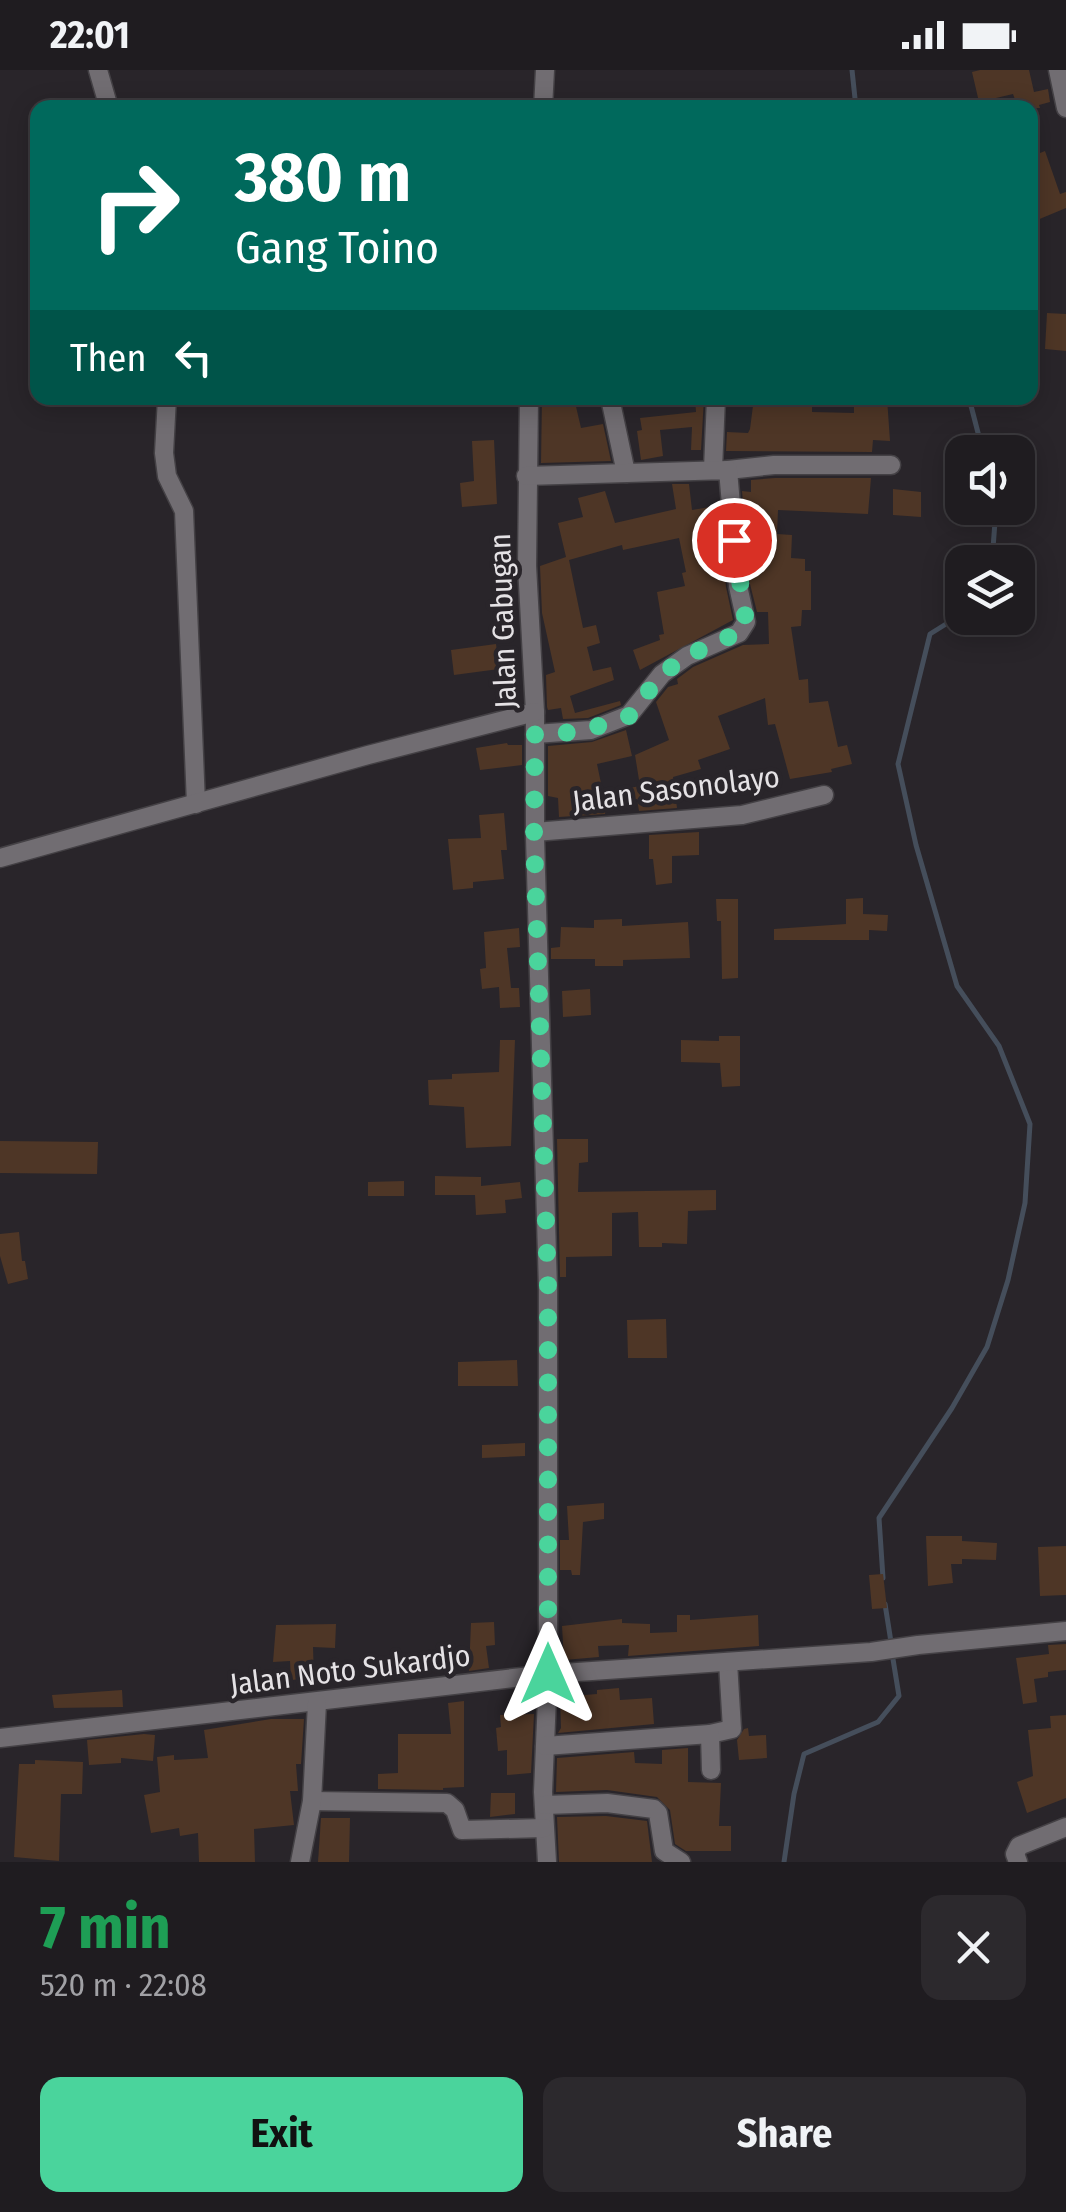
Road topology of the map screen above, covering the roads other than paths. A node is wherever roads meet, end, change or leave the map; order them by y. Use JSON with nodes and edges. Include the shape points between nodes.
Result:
{"nodes":[{"id":1,"x":98,"y":70,"type":"edge"},
{"id":2,"x":545,"y":70,"type":"edge"},
{"id":3,"x":1058,"y":70,"type":"edge"},
{"id":4,"x":106,"y":100,"type":"edge"},
{"id":5,"x":543,"y":100,"type":"edge"},
{"id":6,"x":1066,"y":108,"type":"edge"},
{"id":7,"x":167,"y":405,"type":"edge"},
{"id":8,"x":528,"y":405,"type":"edge"},
{"id":9,"x":611,"y":405,"type":"edge"},
{"id":10,"x":716,"y":405,"type":"edge"},
{"id":11,"x":891,"y":465,"type":"dead end"},
{"id":12,"x":721,"y":470,"type":"junction"},
{"id":13,"x":626,"y":474,"type":"junction"},
{"id":14,"x":526,"y":476,"type":"junction"},
{"id":15,"x":536,"y":712,"type":"junction"},
{"id":16,"x":535,"y":734,"type":"junction"},
{"id":17,"x":824,"y":795,"type":"dead end"},
{"id":18,"x":196,"y":804,"type":"junction"},
{"id":19,"x":534,"y":832,"type":"junction"},
{"id":20,"x":0,"y":858,"type":"edge"},
{"id":21,"x":1066,"y":1631,"type":"edge"},
{"id":22,"x":728,"y":1662,"type":"junction"},
{"id":23,"x":548,"y":1674,"type":"junction"},
{"id":24,"x":318,"y":1703,"type":"junction"},
{"id":25,"x":710,"y":1734,"type":"junction"},
{"id":26,"x":0,"y":1738,"type":"edge"},
{"id":27,"x":545,"y":1746,"type":"junction"},
{"id":28,"x":711,"y":1770,"type":"dead end"},
{"id":29,"x":312,"y":1801,"type":"junction"},
{"id":30,"x":544,"y":1805,"type":"junction"},
{"id":31,"x":1066,"y":1827,"type":"edge"},
{"id":32,"x":544,"y":1828,"type":"junction"},
{"id":33,"x":300,"y":1862,"type":"edge"},
{"id":34,"x":547,"y":1862,"type":"edge"},
{"id":35,"x":681,"y":1862,"type":"edge"},
{"id":36,"x":1018,"y":1862,"type":"edge"}],
"edges":[{"from":1,"to":4,"type":"street"},
{"from":2,"to":5,"type":"street"},
{"from":3,"to":6,"type":"street"},
{"from":7,"to":18,"type":"street","via":[[167,476],[184,511]]},
{"from":8,"to":14,"type":"street","name":"Jalan Gabugan"},
{"from":9,"to":13,"type":"street"},
{"from":10,"to":12,"type":"street"},
{"from":11,"to":12,"type":"street"},
{"from":12,"to":13,"type":"street"},
{"from":12,"to":16,"type":"street","via":[[744,630],[662,674],[629,716],[580,732]]},
{"from":13,"to":14,"type":"street"},
{"from":14,"to":15,"type":"street","name":"Jalan Gabugan"},
{"from":15,"to":16,"type":"street","name":"Jalan Gabugan"},
{"from":15,"to":18,"type":"street"},
{"from":16,"to":19,"type":"street","name":"Jalan Gabugan"},
{"from":17,"to":19,"type":"street","name":"Jalan Sasonolayo","via":[[742,815]]},
{"from":18,"to":20,"type":"street"},
{"from":19,"to":23,"type":"street","name":"Jalan Gabugan","via":[[548,1288]]},
{"from":21,"to":22,"type":"street","name":"Jalan Noto Sukardjo"},
{"from":22,"to":23,"type":"street","name":"Jalan Noto Sukardjo"},
{"from":22,"to":25,"type":"street","via":[[732,1729]]},
{"from":23,"to":24,"type":"street","name":"Jalan Noto Sukardjo"},
{"from":23,"to":27,"type":"street","name":"Jalan Gabugan"},
{"from":24,"to":26,"type":"street","name":"Jalan Noto Sukardjo"},
{"from":24,"to":29,"type":"street"},
{"from":25,"to":27,"type":"street"},
{"from":25,"to":28,"type":"street"},
{"from":27,"to":30,"type":"street","name":"Jalan Gabugan"},
{"from":29,"to":32,"type":"street","via":[[447,1803],[462,1830]]},
{"from":29,"to":33,"type":"street"},
{"from":30,"to":32,"type":"street","name":"Jalan Gabugan"},
{"from":30,"to":35,"type":"street","via":[[654,1808],[661,1846]]},
{"from":31,"to":36,"type":"street","via":[[1019,1846]]},
{"from":32,"to":34,"type":"street","name":"Jalan Gabugan"}]}
